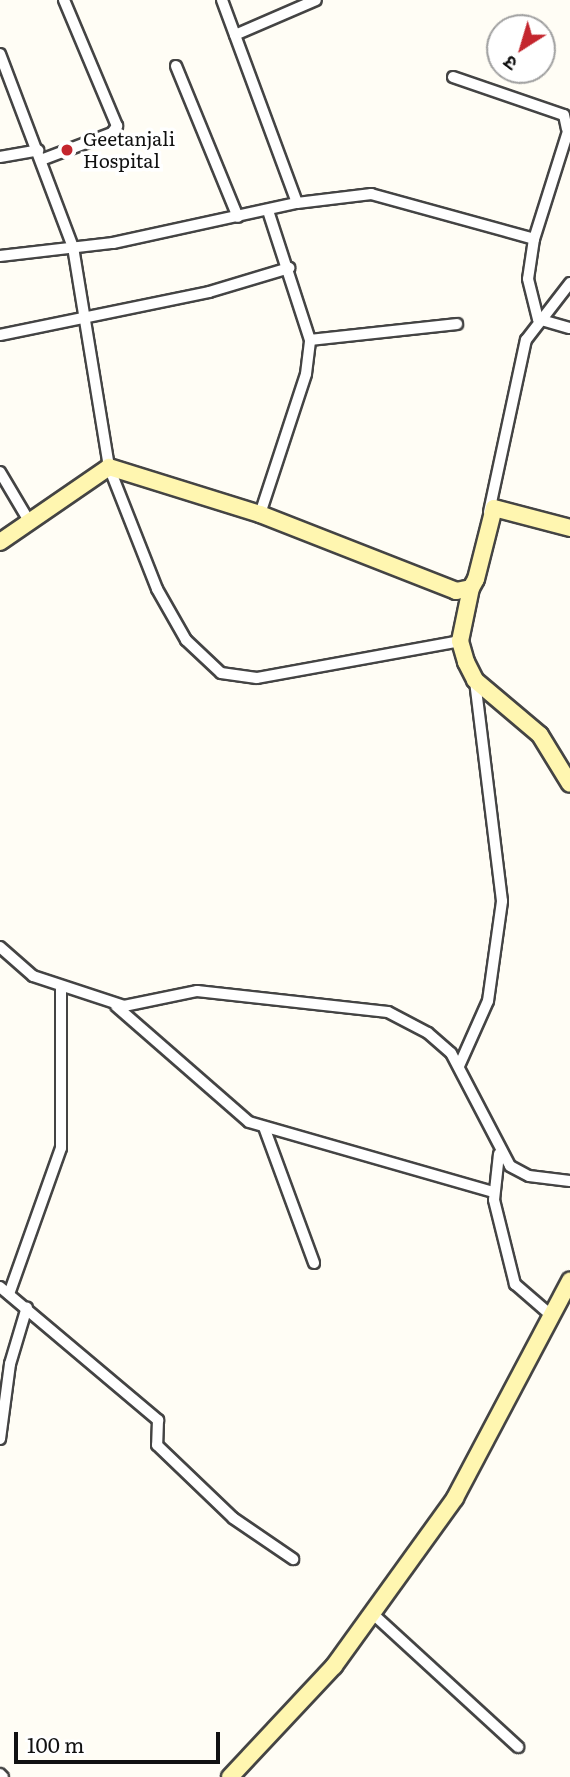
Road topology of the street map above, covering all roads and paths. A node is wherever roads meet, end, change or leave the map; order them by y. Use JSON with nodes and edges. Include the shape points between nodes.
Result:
{"nodes":[{"id":1,"x":64,"y":0,"type":"edge"},
{"id":2,"x":222,"y":0,"type":"edge"},
{"id":3,"x":316,"y":0,"type":"edge"},
{"id":4,"x":234,"y":35,"type":"junction"},
{"id":5,"x":0,"y":54,"type":"edge"},
{"id":6,"x":176,"y":66,"type":"dead end"},
{"id":7,"x":453,"y":77,"type":"dead end"},
{"id":8,"x":569,"y":127,"type":"edge"},
{"id":9,"x":39,"y":155,"type":"junction"},
{"id":10,"x":0,"y":157,"type":"edge"},
{"id":11,"x":297,"y":203,"type":"junction"},
{"id":12,"x":268,"y":211,"type":"junction"},
{"id":13,"x":238,"y":217,"type":"junction"},
{"id":14,"x":534,"y":239,"type":"junction"},
{"id":15,"x":73,"y":247,"type":"junction"},
{"id":16,"x":0,"y":256,"type":"edge"},
{"id":17,"x":289,"y":268,"type":"junction"},
{"id":18,"x":570,"y":283,"type":"edge"},
{"id":19,"x":82,"y":318,"type":"junction"},
{"id":20,"x":538,"y":319,"type":"junction"},
{"id":21,"x":457,"y":324,"type":"dead end"},
{"id":22,"x":570,"y":328,"type":"edge"},
{"id":23,"x":0,"y":335,"type":"edge"},
{"id":24,"x":310,"y":340,"type":"junction"},
{"id":25,"x":109,"y":467,"type":"junction"},
{"id":26,"x":0,"y":472,"type":"edge"},
{"id":27,"x":489,"y":512,"type":"junction"},
{"id":28,"x":260,"y":514,"type":"junction"},
{"id":29,"x":29,"y":521,"type":"junction"},
{"id":30,"x":569,"y":524,"type":"edge"},
{"id":31,"x":0,"y":542,"type":"edge"},
{"id":32,"x":471,"y":588,"type":"junction"},
{"id":33,"x":460,"y":641,"type":"junction"},
{"id":34,"x":475,"y":680,"type":"junction"},
{"id":35,"x":570,"y":784,"type":"edge"},
{"id":36,"x":0,"y":947,"type":"edge"},
{"id":37,"x":61,"y":986,"type":"junction"},
{"id":38,"x":114,"y":1004,"type":"junction"},
{"id":39,"x":459,"y":1066,"type":"junction"},
{"id":40,"x":264,"y":1127,"type":"junction"},
{"id":41,"x":499,"y":1154,"type":"junction"},
{"id":42,"x":570,"y":1181,"type":"edge"},
{"id":43,"x":493,"y":1192,"type":"junction"},
{"id":44,"x":314,"y":1263,"type":"dead end"},
{"id":45,"x":570,"y":1281,"type":"edge"},
{"id":46,"x":5,"y":1290,"type":"edge"},
{"id":47,"x":27,"y":1307,"type":"junction"},
{"id":48,"x":552,"y":1316,"type":"junction"},
{"id":49,"x":0,"y":1439,"type":"edge"},
{"id":50,"x":293,"y":1559,"type":"dead end"},
{"id":51,"x":373,"y":1614,"type":"junction"},
{"id":52,"x":518,"y":1747,"type":"dead end"},
{"id":53,"x":230,"y":1777,"type":"edge"}],
"edges":[{"from":1,"to":9,"type":"street","via":[[117,127],[113,133]]},
{"from":2,"to":4,"type":"street"},
{"from":3,"to":4,"type":"street"},
{"from":4,"to":11,"type":"street"},
{"from":5,"to":9,"type":"street"},
{"from":6,"to":13,"type":"street"},
{"from":7,"to":8,"type":"street","via":[[559,113]]},
{"from":8,"to":14,"type":"street"},
{"from":9,"to":10,"type":"street"},
{"from":9,"to":15,"type":"street"},
{"from":11,"to":12,"type":"street"},
{"from":11,"to":14,"type":"street","via":[[385,195]]},
{"from":12,"to":13,"type":"street"},
{"from":12,"to":17,"type":"street"},
{"from":13,"to":15,"type":"street"},
{"from":14,"to":20,"type":"street","via":[[528,279]]},
{"from":15,"to":16,"type":"street"},
{"from":15,"to":19,"type":"street"},
{"from":17,"to":19,"type":"street","via":[[209,292]]},
{"from":17,"to":24,"type":"street"},
{"from":18,"to":20,"type":"street"},
{"from":19,"to":23,"type":"street"},
{"from":19,"to":25,"type":"street"},
{"from":20,"to":22,"type":"street"},
{"from":20,"to":27,"type":"street","via":[[517,367]]},
{"from":21,"to":24,"type":"street"},
{"from":24,"to":28,"type":"street","via":[[306,374]]},
{"from":25,"to":28,"type":"street"},
{"from":25,"to":29,"type":"street"},
{"from":25,"to":33,"type":"street","via":[[157,589],[186,640],[221,673],[257,678]]},
{"from":26,"to":29,"type":"street"},
{"from":27,"to":30,"type":"street","via":[[500,508]]},
{"from":27,"to":32,"type":"street"},
{"from":28,"to":32,"type":"street","via":[[456,591]]},
{"from":29,"to":31,"type":"street"},
{"from":32,"to":33,"type":"street"},
{"from":33,"to":34,"type":"street"},
{"from":34,"to":35,"type":"street","via":[[540,735]]},
{"from":34,"to":39,"type":"street","via":[[502,901],[488,1001]]},
{"from":36,"to":37,"type":"street","via":[[33,976]]},
{"from":37,"to":38,"type":"street"},
{"from":37,"to":46,"type":"street","via":[[61,1148]]},
{"from":38,"to":39,"type":"street","via":[[148,1004],[197,991],[363,1007],[388,1012],[428,1033]]},
{"from":38,"to":40,"type":"street","via":[[226,1106]]},
{"from":39,"to":41,"type":"street"},
{"from":40,"to":43,"type":"street"},
{"from":40,"to":44,"type":"street"},
{"from":41,"to":42,"type":"street","via":[[518,1172]]},
{"from":41,"to":43,"type":"street"},
{"from":43,"to":48,"type":"street","via":[[515,1284]]},
{"from":45,"to":48,"type":"street"},
{"from":46,"to":47,"type":"street"},
{"from":47,"to":49,"type":"street","via":[[10,1364]]},
{"from":47,"to":50,"type":"street","via":[[158,1420],[155,1442],[233,1517]]},
{"from":48,"to":51,"type":"street","via":[[470,1475]]},
{"from":51,"to":52,"type":"street"},
{"from":51,"to":53,"type":"street","via":[[334,1666]]}]}
